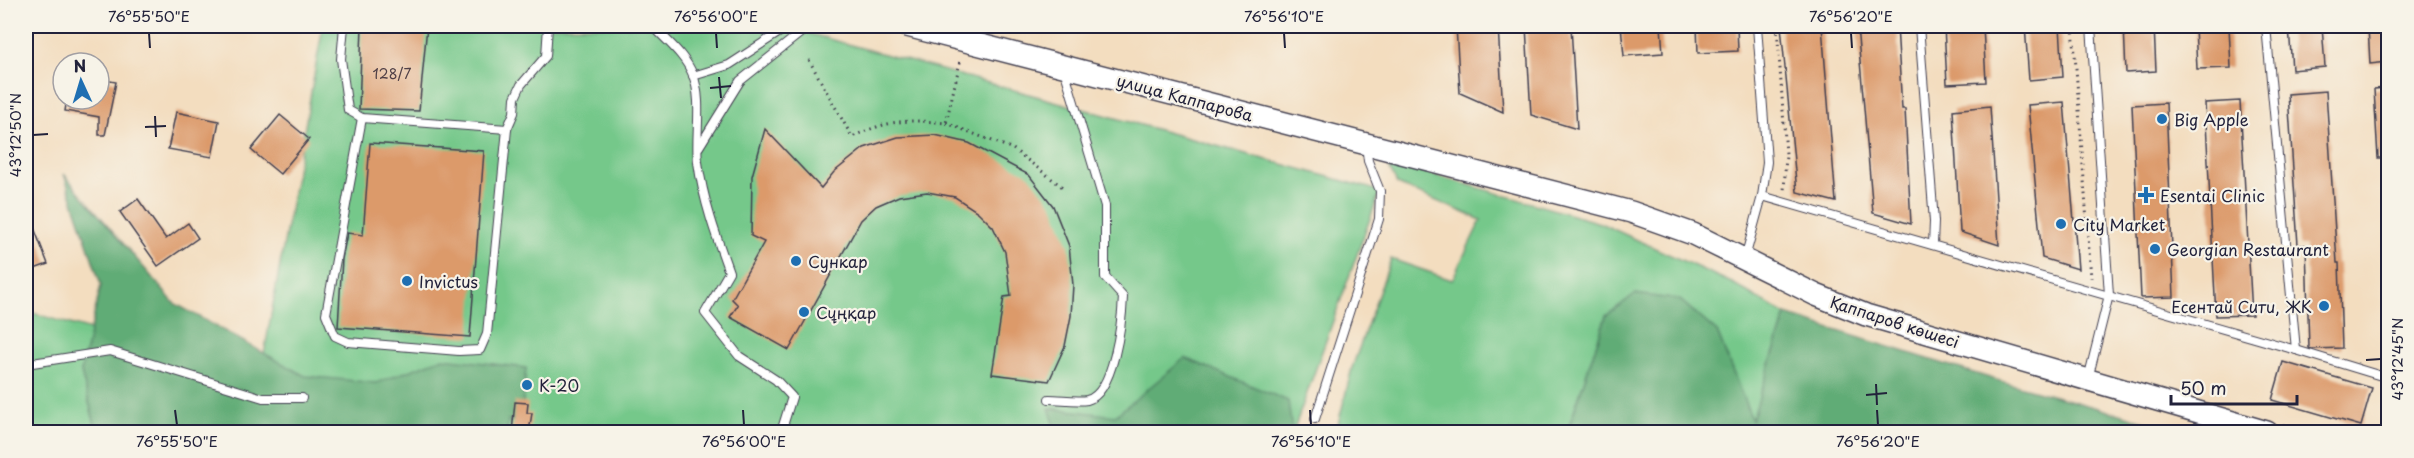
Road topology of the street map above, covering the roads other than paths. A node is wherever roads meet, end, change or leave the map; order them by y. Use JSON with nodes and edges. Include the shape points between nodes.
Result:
{"nodes":[{"id":1,"x":344,"y":26,"type":"edge"},
{"id":2,"x":548,"y":26,"type":"edge"},
{"id":3,"x":653,"y":26,"type":"edge"},
{"id":4,"x":789,"y":26,"type":"edge"},
{"id":5,"x":809,"y":26,"type":"edge"},
{"id":6,"x":907,"y":26,"type":"edge"},
{"id":7,"x":1757,"y":26,"type":"edge"},
{"id":8,"x":1919,"y":26,"type":"edge"},
{"id":9,"x":2091,"y":26,"type":"edge"},
{"id":10,"x":2266,"y":26,"type":"edge"},
{"id":11,"x":1062,"y":65,"type":"junction"},
{"id":12,"x":693,"y":76,"type":"junction"},
{"id":13,"x":362,"y":118,"type":"junction"},
{"id":14,"x":507,"y":129,"type":"junction"},
{"id":15,"x":1366,"y":144,"type":"junction"},
{"id":16,"x":698,"y":148,"type":"junction"},
{"id":17,"x":1464,"y":167,"type":"joint"},
{"id":18,"x":1762,"y":196,"type":"junction"},
{"id":19,"x":1933,"y":245,"type":"junction"},
{"id":20,"x":1745,"y":260,"type":"junction"},
{"id":21,"x":2109,"y":296,"type":"junction"},
{"id":22,"x":2296,"y":350,"type":"junction"},
{"id":23,"x":26,"y":364,"type":"edge"},
{"id":24,"x":2388,"y":378,"type":"edge"},
{"id":25,"x":2088,"y":380,"type":"junction"},
{"id":26,"x":302,"y":398,"type":"dead end"},
{"id":27,"x":1049,"y":399,"type":"dead end"},
{"id":28,"x":1315,"y":419,"type":"dead end"},
{"id":29,"x":781,"y":432,"type":"edge"},
{"id":30,"x":2266,"y":432,"type":"edge"}],
"edges":[{"from":1,"to":13,"type":"lane","via":[[341,59],[348,110]]},
{"from":2,"to":14,"type":"lane","via":[[546,56],[521,85]]},
{"from":3,"to":12,"type":"lane","via":[[682,56]]},
{"from":4,"to":12,"type":"lane","via":[[729,65]]},
{"from":5,"to":16,"type":"lane","via":[[740,81]]},
{"from":6,"to":11,"type":"street","name":"улица Каппарова"},
{"from":7,"to":18,"type":"lane","via":[[1767,162]]},
{"from":8,"to":19,"type":"lane"},
{"from":9,"to":21,"type":"lane"},
{"from":10,"to":22,"type":"lane"},
{"from":11,"to":15,"type":"street","name":"улица Каппарова"},
{"from":11,"to":27,"type":"lane","via":[[1105,206],[1105,277],[1123,297],[1111,369],[1096,396],[1087,400]]},
{"from":12,"to":16,"type":"lane"},
{"from":13,"to":14,"type":"lane"},
{"from":13,"to":14,"type":"lane","via":[[326,314],[335,336],[348,342],[459,351],[480,350],[487,334]]},
{"from":15,"to":17,"type":"street","name":"улица Каппарова"},
{"from":15,"to":28,"type":"lane","via":[[1380,191],[1379,219]]},
{"from":16,"to":29,"type":"lane","via":[[710,218],[729,272],[705,313],[739,356],[776,380],[792,397]]},
{"from":17,"to":20,"type":"street","name":"Қаппаров көшесі","via":[[1631,212],[1693,234]]},
{"from":18,"to":19,"type":"lane"},
{"from":18,"to":20,"type":"lane"},
{"from":19,"to":21,"type":"lane"},
{"from":20,"to":25,"type":"street","name":"Қаппаров көшесі","via":[[1866,315]]},
{"from":21,"to":22,"type":"lane"},
{"from":21,"to":25,"type":"lane"},
{"from":22,"to":24,"type":"lane"},
{"from":23,"to":26,"type":"lane","via":[[110,351],[263,398]]},
{"from":25,"to":30,"type":"street","name":"Қаппаров көшесі"}]}
